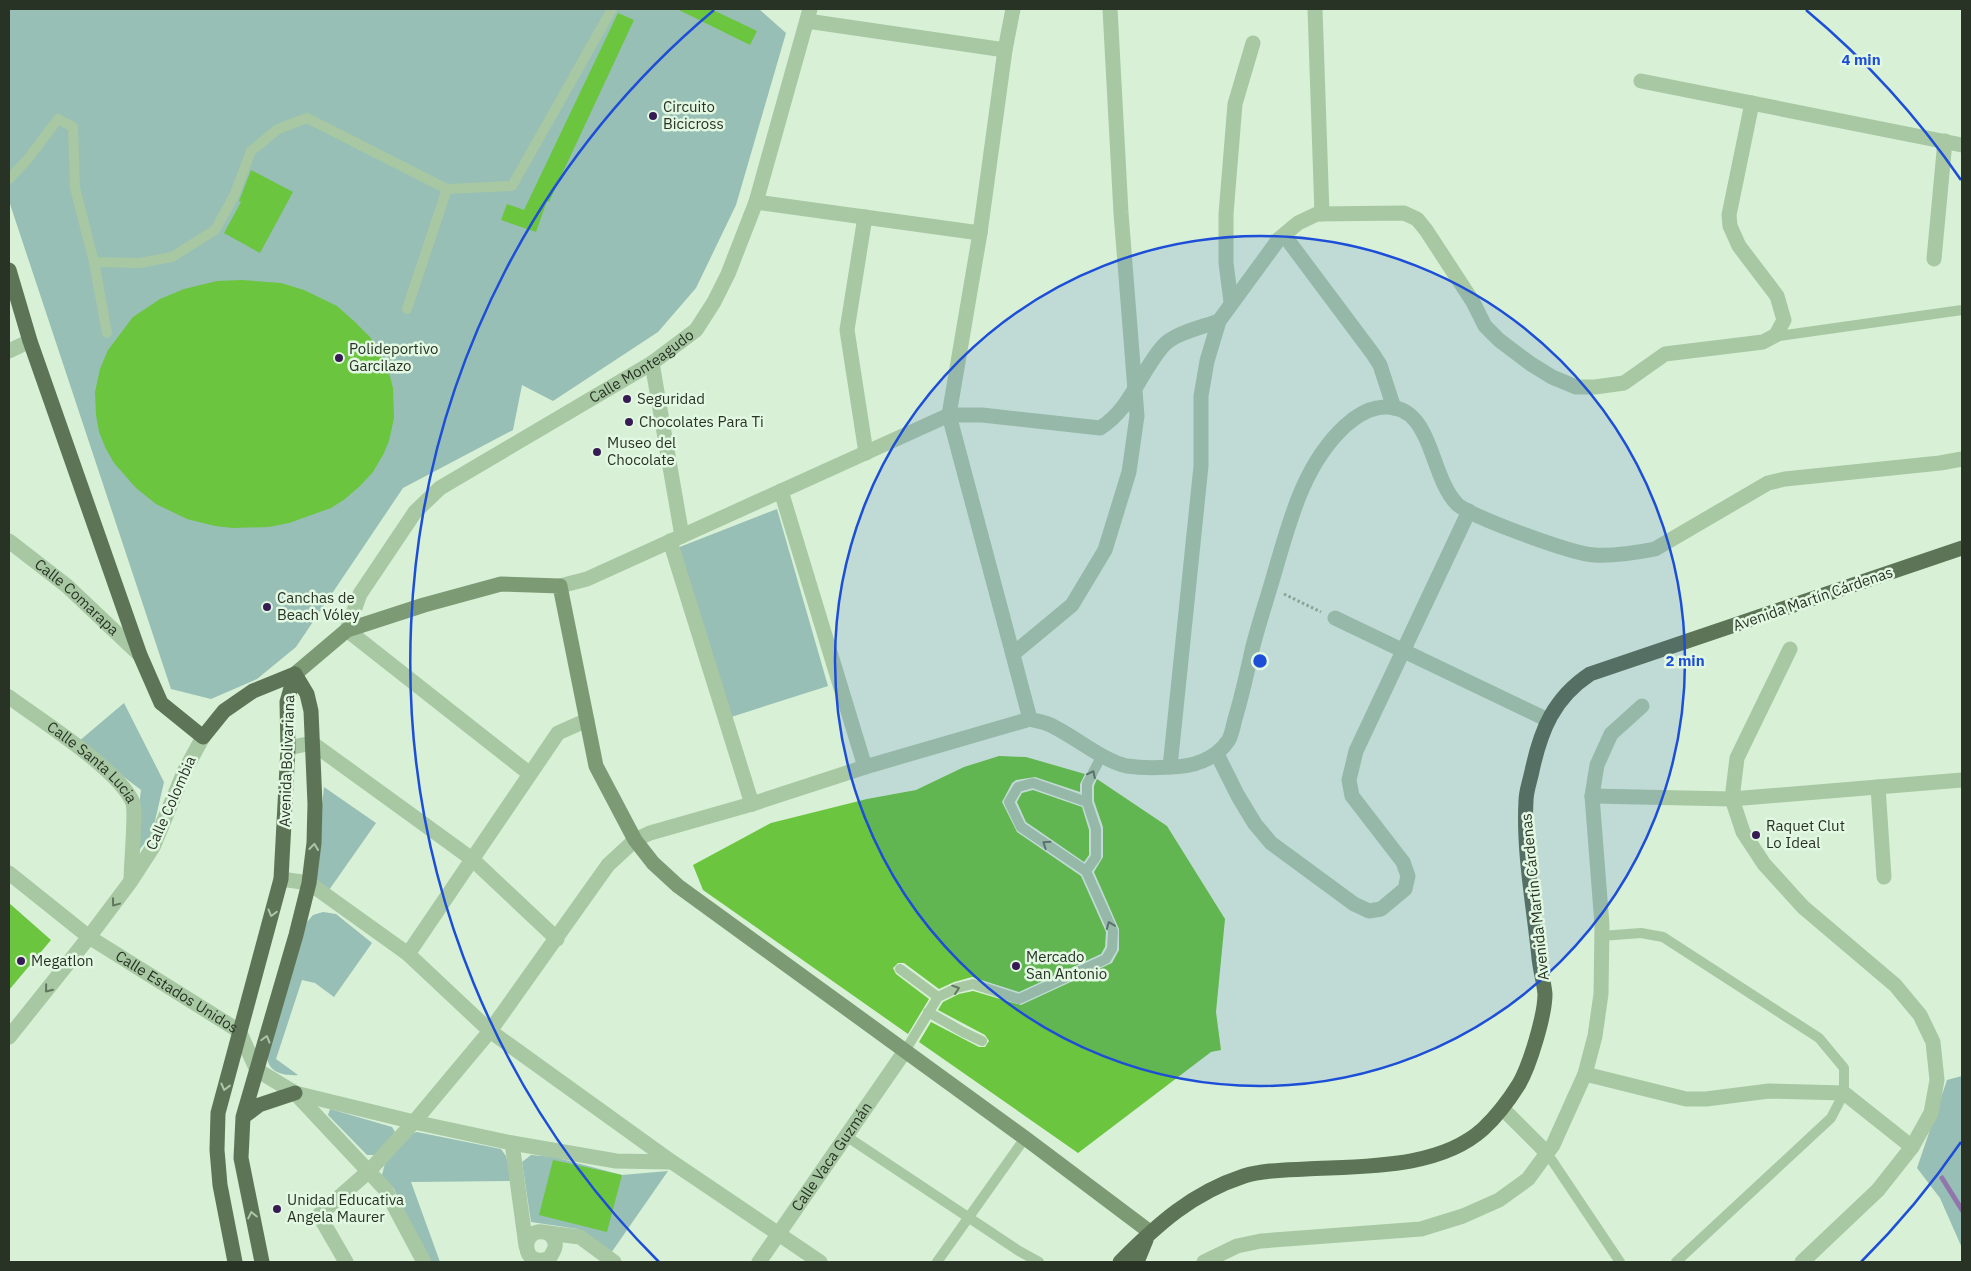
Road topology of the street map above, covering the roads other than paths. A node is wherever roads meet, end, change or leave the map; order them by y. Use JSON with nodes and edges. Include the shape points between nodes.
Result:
{"nodes":[{"id":1,"x":612,"y":9,"type":"edge"},
{"id":2,"x":1013,"y":9,"type":"edge"},
{"id":3,"x":1110,"y":9,"type":"edge"},
{"id":4,"x":1315,"y":9,"type":"edge"},
{"id":5,"x":808,"y":15,"type":"edge"},
{"id":6,"x":1253,"y":43,"type":"dead end"},
{"id":7,"x":1005,"y":50,"type":"junction"},
{"id":8,"x":1641,"y":81,"type":"dead end"},
{"id":9,"x":1752,"y":103,"type":"junction"},
{"id":10,"x":1945,"y":141,"type":"junction"},
{"id":11,"x":1962,"y":145,"type":"edge"},
{"id":12,"x":9,"y":179,"type":"edge"},
{"id":13,"x":447,"y":189,"type":"junction"},
{"id":14,"x":756,"y":202,"type":"junction"},
{"id":15,"x":1322,"y":214,"type":"junction"},
{"id":16,"x":865,"y":217,"type":"junction"},
{"id":17,"x":980,"y":233,"type":"junction"},
{"id":18,"x":1284,"y":235,"type":"junction"},
{"id":19,"x":1934,"y":259,"type":"dead end"},
{"id":20,"x":94,"y":262,"type":"junction"},
{"id":21,"x":9,"y":270,"type":"edge"},
{"id":22,"x":1231,"y":302,"type":"junction"},
{"id":23,"x":406,"y":309,"type":"dead end"},
{"id":24,"x":1962,"y":310,"type":"edge"},
{"id":25,"x":1219,"y":321,"type":"junction"},
{"id":26,"x":107,"y":333,"type":"dead end"},
{"id":27,"x":1772,"y":337,"type":"junction"},
{"id":28,"x":30,"y":341,"type":"junction"},
{"id":29,"x":9,"y":351,"type":"edge"},
{"id":30,"x":652,"y":363,"type":"junction"},
{"id":31,"x":1135,"y":390,"type":"junction"},
{"id":32,"x":1394,"y":408,"type":"junction"},
{"id":33,"x":949,"y":415,"type":"junction"},
{"id":34,"x":866,"y":453,"type":"junction"},
{"id":35,"x":1962,"y":459,"type":"edge"},
{"id":36,"x":781,"y":491,"type":"junction"},
{"id":37,"x":1469,"y":511,"type":"junction"},
{"id":38,"x":676,"y":538,"type":"junction"},
{"id":39,"x":9,"y":541,"type":"edge"},
{"id":40,"x":1962,"y":548,"type":"edge"},
{"id":41,"x":560,"y":586,"type":"junction"},
{"id":42,"x":1335,"y":618,"type":"road end"},
{"id":43,"x":347,"y":630,"type":"junction"},
{"id":44,"x":1790,"y":649,"type":"dead end"},
{"id":45,"x":1403,"y":650,"type":"junction"},
{"id":46,"x":1013,"y":654,"type":"junction"},
{"id":47,"x":140,"y":655,"type":"junction"},
{"id":48,"x":295,"y":674,"type":"junction"},
{"id":49,"x":9,"y":697,"type":"edge"},
{"id":50,"x":1642,"y":706,"type":"dead end"},
{"id":51,"x":1030,"y":719,"type":"junction"},
{"id":52,"x":587,"y":720,"type":"junction"},
{"id":53,"x":1548,"y":720,"type":"junction"},
{"id":54,"x":203,"y":737,"type":"junction"},
{"id":55,"x":312,"y":743,"type":"junction"},
{"id":56,"x":288,"y":748,"type":"junction"},
{"id":57,"x":1217,"y":754,"type":"junction"},
{"id":58,"x":1102,"y":755,"type":"junction"},
{"id":59,"x":865,"y":767,"type":"junction"},
{"id":60,"x":1170,"y":767,"type":"junction"},
{"id":61,"x":530,"y":774,"type":"junction"},
{"id":62,"x":1962,"y":780,"type":"edge"},
{"id":63,"x":1878,"y":787,"type":"junction"},
{"id":64,"x":1592,"y":796,"type":"junction"},
{"id":65,"x":1732,"y":799,"type":"junction"},
{"id":66,"x":1087,"y":802,"type":"junction"},
{"id":67,"x":752,"y":804,"type":"junction"},
{"id":68,"x":635,"y":840,"type":"junction"},
{"id":69,"x":472,"y":859,"type":"junction"},
{"id":70,"x":1086,"y":871,"type":"junction"},
{"id":71,"x":9,"y":873,"type":"edge"},
{"id":72,"x":1884,"y":877,"type":"dead end"},
{"id":73,"x":281,"y":879,"type":"junction"},
{"id":74,"x":131,"y":881,"type":"junction"},
{"id":75,"x":309,"y":883,"type":"junction"},
{"id":76,"x":1601,"y":936,"type":"junction"},
{"id":77,"x":89,"y":937,"type":"junction"},
{"id":78,"x":557,"y":939,"type":"junction"},
{"id":79,"x":408,"y":954,"type":"junction"},
{"id":80,"x":900,"y":969,"type":"dead end"},
{"id":81,"x":938,"y":997,"type":"junction"},
{"id":82,"x":928,"y":1012,"type":"junction"},
{"id":83,"x":239,"y":1031,"type":"junction"},
{"id":84,"x":490,"y":1031,"type":"junction"},
{"id":85,"x":9,"y":1037,"type":"edge"},
{"id":86,"x":982,"y":1041,"type":"dead end"},
{"id":87,"x":905,"y":1051,"type":"junction"},
{"id":88,"x":257,"y":1070,"type":"junction"},
{"id":89,"x":1585,"y":1074,"type":"junction"},
{"id":90,"x":295,"y":1093,"type":"junction"},
{"id":91,"x":1844,"y":1093,"type":"junction"},
{"id":92,"x":1502,"y":1108,"type":"junction"},
{"id":93,"x":244,"y":1117,"type":"junction"},
{"id":94,"x":414,"y":1122,"type":"junction"},
{"id":95,"x":846,"y":1136,"type":"junction"},
{"id":96,"x":1025,"y":1138,"type":"junction"},
{"id":97,"x":512,"y":1143,"type":"junction"},
{"id":98,"x":1912,"y":1147,"type":"junction"},
{"id":99,"x":1547,"y":1153,"type":"junction"},
{"id":100,"x":672,"y":1162,"type":"junction"},
{"id":101,"x":369,"y":1171,"type":"junction"},
{"id":102,"x":970,"y":1217,"type":"junction"},
{"id":103,"x":536,"y":1231,"type":"junction"},
{"id":104,"x":1150,"y":1232,"type":"junction"},
{"id":105,"x":564,"y":1235,"type":"junction"},
{"id":106,"x":778,"y":1235,"type":"junction"},
{"id":107,"x":528,"y":1254,"type":"edge"},
{"id":108,"x":550,"y":1257,"type":"edge"},
{"id":109,"x":1210,"y":1260,"type":"edge"},
{"id":110,"x":235,"y":1262,"type":"edge"},
{"id":111,"x":262,"y":1262,"type":"edge"},
{"id":112,"x":346,"y":1262,"type":"edge"},
{"id":113,"x":424,"y":1262,"type":"edge"},
{"id":114,"x":614,"y":1262,"type":"edge"},
{"id":115,"x":759,"y":1262,"type":"edge"},
{"id":116,"x":820,"y":1262,"type":"edge"},
{"id":117,"x":937,"y":1262,"type":"edge"},
{"id":118,"x":1039,"y":1262,"type":"edge"},
{"id":119,"x":1120,"y":1262,"type":"edge"},
{"id":120,"x":1137,"y":1262,"type":"edge"},
{"id":121,"x":1620,"y":1262,"type":"edge"},
{"id":122,"x":1676,"y":1262,"type":"edge"},
{"id":123,"x":1802,"y":1262,"type":"edge"}],
"edges":[{"from":1,"to":13,"type":"lane","via":[[512,186]]},
{"from":2,"to":7,"type":"street"},
{"from":3,"to":31,"type":"street"},
{"from":4,"to":15,"type":"street"},
{"from":5,"to":7,"type":"street"},
{"from":5,"to":14,"type":"street","name":"Calle Monteagudo"},
{"from":6,"to":22,"type":"street","via":[[1235,104],[1226,214],[1226,264]]},
{"from":7,"to":17,"type":"street"},
{"from":8,"to":9,"type":"street"},
{"from":9,"to":10,"type":"street"},
{"from":9,"to":27,"type":"street","via":[[1729,215],[1739,246],[1776,296],[1784,320]]},
{"from":10,"to":11,"type":"street"},
{"from":10,"to":19,"type":"street"},
{"from":12,"to":20,"type":"lane","via":[[58,119],[73,126],[75,188]]},
{"from":13,"to":20,"type":"lane","via":[[307,118],[278,129],[251,151],[234,196],[215,230],[172,257],[139,263]]},
{"from":13,"to":23,"type":"lane"},
{"from":14,"to":16,"type":"street"},
{"from":14,"to":30,"type":"street","name":"Calle Monteagudo","via":[[728,274],[696,330]]},
{"from":15,"to":18,"type":"street","via":[[1298,223]]},
{"from":15,"to":27,"type":"street","via":[[1404,213],[1418,219],[1473,302],[1485,326],[1532,364],[1576,387],[1624,383],[1665,354],[1764,342]]},
{"from":16,"to":17,"type":"street"},
{"from":16,"to":34,"type":"street","via":[[847,330]]},
{"from":17,"to":33,"type":"street"},
{"from":18,"to":22,"type":"street"},
{"from":18,"to":32,"type":"street","via":[[1380,365]]},
{"from":20,"to":26,"type":"lane"},
{"from":21,"to":28,"type":"main road"},
{"from":22,"to":25,"type":"street"},
{"from":24,"to":27,"type":"lane"},
{"from":25,"to":31,"type":"street","via":[[1175,336],[1163,345]]},
{"from":25,"to":60,"type":"street","via":[[1201,396],[1202,466]]},
{"from":28,"to":29,"type":"street"},
{"from":28,"to":47,"type":"main road"},
{"from":30,"to":38,"type":"street"},
{"from":30,"to":43,"type":"street","name":"Calle Monteagudo","via":[[440,488],[415,512],[360,594]]},
{"from":31,"to":33,"type":"street","via":[[1122,410],[1100,428],[982,415]]},
{"from":31,"to":46,"type":"street","via":[[1137,416],[1129,472],[1105,550],[1072,605]]},
{"from":32,"to":37,"type":"street","via":[[1410,413],[1419,423],[1444,487],[1458,505]]},
{"from":32,"to":57,"type":"street","via":[[1377,408],[1355,417],[1332,439],[1307,477],[1293,510],[1229,739]]},
{"from":33,"to":34,"type":"street"},
{"from":33,"to":46,"type":"street"},
{"from":34,"to":36,"type":"street"},
{"from":35,"to":37,"type":"street","via":[[1768,483],[1655,549],[1639,552],[1592,555],[1570,550]]},
{"from":36,"to":38,"type":"street"},
{"from":36,"to":59,"type":"street"},
{"from":37,"to":45,"type":"street"},
{"from":38,"to":41,"type":"street","via":[[587,579]]},
{"from":38,"to":67,"type":"street"},
{"from":39,"to":47,"type":"street","name":"Calle Comarapa","via":[[66,586]]},
{"from":40,"to":53,"type":"main road","name":"Avenida Martín Cárdenas","via":[[1590,674],[1573,686]]},
{"from":41,"to":43,"type":"street","via":[[501,584]]},
{"from":41,"to":52,"type":"street"},
{"from":42,"to":45,"type":"street"},
{"from":43,"to":48,"type":"street","name":"Calle Colombia"},
{"from":43,"to":61,"type":"street"},
{"from":44,"to":65,"type":"street","via":[[1737,758]]},
{"from":45,"to":53,"type":"street"},
{"from":45,"to":57,"type":"street","via":[[1356,751],[1350,780],[1352,796],[1403,862],[1408,876],[1404,889],[1381,909],[1369,911],[1354,904],[1271,843],[1238,796]]},
{"from":46,"to":51,"type":"street"},
{"from":47,"to":54,"type":"main road","via":[[161,703]]},
{"from":48,"to":54,"type":"main road","name":"Calle Colombia","via":[[253,691],[224,711]]},
{"from":48,"to":55,"type":"main road","name":"Avenida Bolivariana","via":[[311,711]]},
{"from":48,"to":56,"type":"main road","name":"Avenida Bolivariana","via":[[287,702]]},
{"from":49,"to":74,"type":"street","name":"Calle Santa Lucia","via":[[96,761],[124,788],[134,805]]},
{"from":50,"to":64,"type":"street","via":[[1611,734],[1597,765]]},
{"from":51,"to":58,"type":"street","via":[[1048,724]]},
{"from":51,"to":59,"type":"street"},
{"from":52,"to":61,"type":"street","via":[[558,733]]},
{"from":52,"to":68,"type":"street","via":[[596,766]]},
{"from":53,"to":92,"type":"main road","name":"Avenida Martín Cárdenas","via":[[1536,752],[1526,800],[1527,841],[1545,994],[1540,1030],[1520,1082]]},
{"from":54,"to":74,"type":"street","name":"Calle Colombia","via":[[185,770],[153,848]]},
{"from":55,"to":56,"type":"street"},
{"from":55,"to":69,"type":"street"},
{"from":75,"to":55,"type":"main road","name":"Avenida Bolivariana","one_way":true,"via":[[315,804]]},
{"from":56,"to":73,"type":"main road","name":"Avenida Bolivariana"},
{"from":57,"to":60,"type":"street","via":[[1192,765]]},
{"from":58,"to":60,"type":"street","via":[[1126,766]]},
{"from":66,"to":58,"type":"lane","one_way":true,"via":[[1087,784]]},
{"from":59,"to":67,"type":"street"},
{"from":61,"to":69,"type":"street"},
{"from":62,"to":63,"type":"street"},
{"from":63,"to":65,"type":"street"},
{"from":63,"to":72,"type":"street"},
{"from":64,"to":65,"type":"street"},
{"from":64,"to":76,"type":"street"},
{"from":65,"to":98,"type":"street","via":[[1743,832],[1764,864],[1803,906],[1895,985],[1920,1015],[1933,1042],[1937,1080],[1932,1113]]},
{"from":66,"to":70,"type":"lane","via":[[1096,829],[1096,858]]},
{"from":70,"to":66,"type":"lane","one_way":true,"via":[[1021,827],[1009,802],[1018,787],[1033,783]]},
{"from":67,"to":68,"type":"street"},
{"from":68,"to":78,"type":"street","via":[[608,866]]},
{"from":68,"to":87,"type":"street","via":[[678,886]]},
{"from":69,"to":78,"type":"street"},
{"from":69,"to":79,"type":"street"},
{"from":81,"to":70,"type":"lane","one_way":true,"via":[[973,984],[1019,999],[1106,960],[1112,949],[1113,931]]},
{"from":71,"to":77,"type":"street","name":"Calle Estados Unidos"},
{"from":73,"to":75,"type":"street"},
{"from":73,"to":83,"type":"main road","name":"Avenida Bolivariana","one_way":true},
{"from":74,"to":77,"type":"street","name":"Calle Colombia","one_way":true},
{"from":75,"to":79,"type":"street"},
{"from":88,"to":75,"type":"main road","name":"Avenida Bolivariana","one_way":true},
{"from":76,"to":89,"type":"street","via":[[1601,994]]},
{"from":76,"to":91,"type":"lane","via":[[1641,933],[1671,942],[1819,1038],[1844,1068]]},
{"from":77,"to":83,"type":"street","name":"Calle Estados Unidos"},
{"from":77,"to":85,"type":"street","name":"Calle Colombia","one_way":true},
{"from":78,"to":84,"type":"street"},
{"from":79,"to":84,"type":"street"},
{"from":80,"to":81,"type":"lane"},
{"from":81,"to":82,"type":"lane"},
{"from":82,"to":86,"type":"lane"},
{"from":82,"to":87,"type":"lane"},
{"from":83,"to":88,"type":"street","name":"Calle Estados Unidos"},
{"from":83,"to":110,"type":"main road","name":"Avenida Bolivariana","one_way":true,"via":[[218,1113],[217,1150],[220,1185]]},
{"from":84,"to":94,"type":"street"},
{"from":84,"to":100,"type":"street"},
{"from":87,"to":95,"type":"street","name":"Calle Vaca Guzmán"},
{"from":87,"to":96,"type":"street"},
{"from":88,"to":90,"type":"street"},
{"from":88,"to":93,"type":"main road","name":"Avenida Bolivariana"},
{"from":89,"to":91,"type":"street","via":[[1686,1099],[1769,1091]]},
{"from":89,"to":99,"type":"street"},
{"from":90,"to":93,"type":"main road","via":[[259,1105]]},
{"from":90,"to":94,"type":"street"},
{"from":90,"to":101,"type":"street"},
{"from":91,"to":98,"type":"street"},
{"from":91,"to":122,"type":"lane","via":[[1831,1118]]},
{"from":92,"to":99,"type":"street"},
{"from":92,"to":104,"type":"main road","name":"Avenida Martín Cárdenas","via":[[1482,1130],[1458,1146],[1425,1158],[1246,1176],[1209,1190],[1181,1206]]},
{"from":111,"to":93,"type":"main road","name":"Avenida Bolivariana","one_way":true,"via":[[242,1158]]},
{"from":94,"to":97,"type":"street"},
{"from":94,"to":101,"type":"street"},
{"from":95,"to":102,"type":"lane"},
{"from":95,"to":106,"type":"street","name":"Calle Vaca Guzmán"},
{"from":96,"to":102,"type":"lane"},
{"from":96,"to":104,"type":"street"},
{"from":97,"to":100,"type":"street","via":[[616,1161]]},
{"from":97,"to":103,"type":"street"},
{"from":98,"to":123,"type":"street","via":[[1878,1190]]},
{"from":99,"to":109,"type":"street","via":[[1528,1179],[1499,1200],[1421,1230],[1261,1241],[1237,1246]]},
{"from":99,"to":121,"type":"lane"},
{"from":100,"to":106,"type":"street"},
{"from":101,"to":112,"type":"street","via":[[319,1216]]},
{"from":101,"to":113,"type":"street","via":[[384,1189]]},
{"from":102,"to":117,"type":"lane"},
{"from":102,"to":118,"type":"lane"},
{"from":103,"to":105,"type":"street"},
{"from":103,"to":107,"type":"street"},
{"from":103,"to":108,"type":"street","via":[[554,1240]]},
{"from":104,"to":119,"type":"main road","name":"Avenida Martín Cárdenas"},
{"from":104,"to":120,"type":"main road","name":"Avenida Martín Cárdenas"},
{"from":105,"to":108,"type":"street"},
{"from":105,"to":114,"type":"street","via":[[580,1238]]},
{"from":106,"to":115,"type":"street","name":"Calle Vaca Guzmán"},
{"from":106,"to":116,"type":"street"},
{"from":107,"to":108,"type":"street","via":[[535,1260]]}]}
